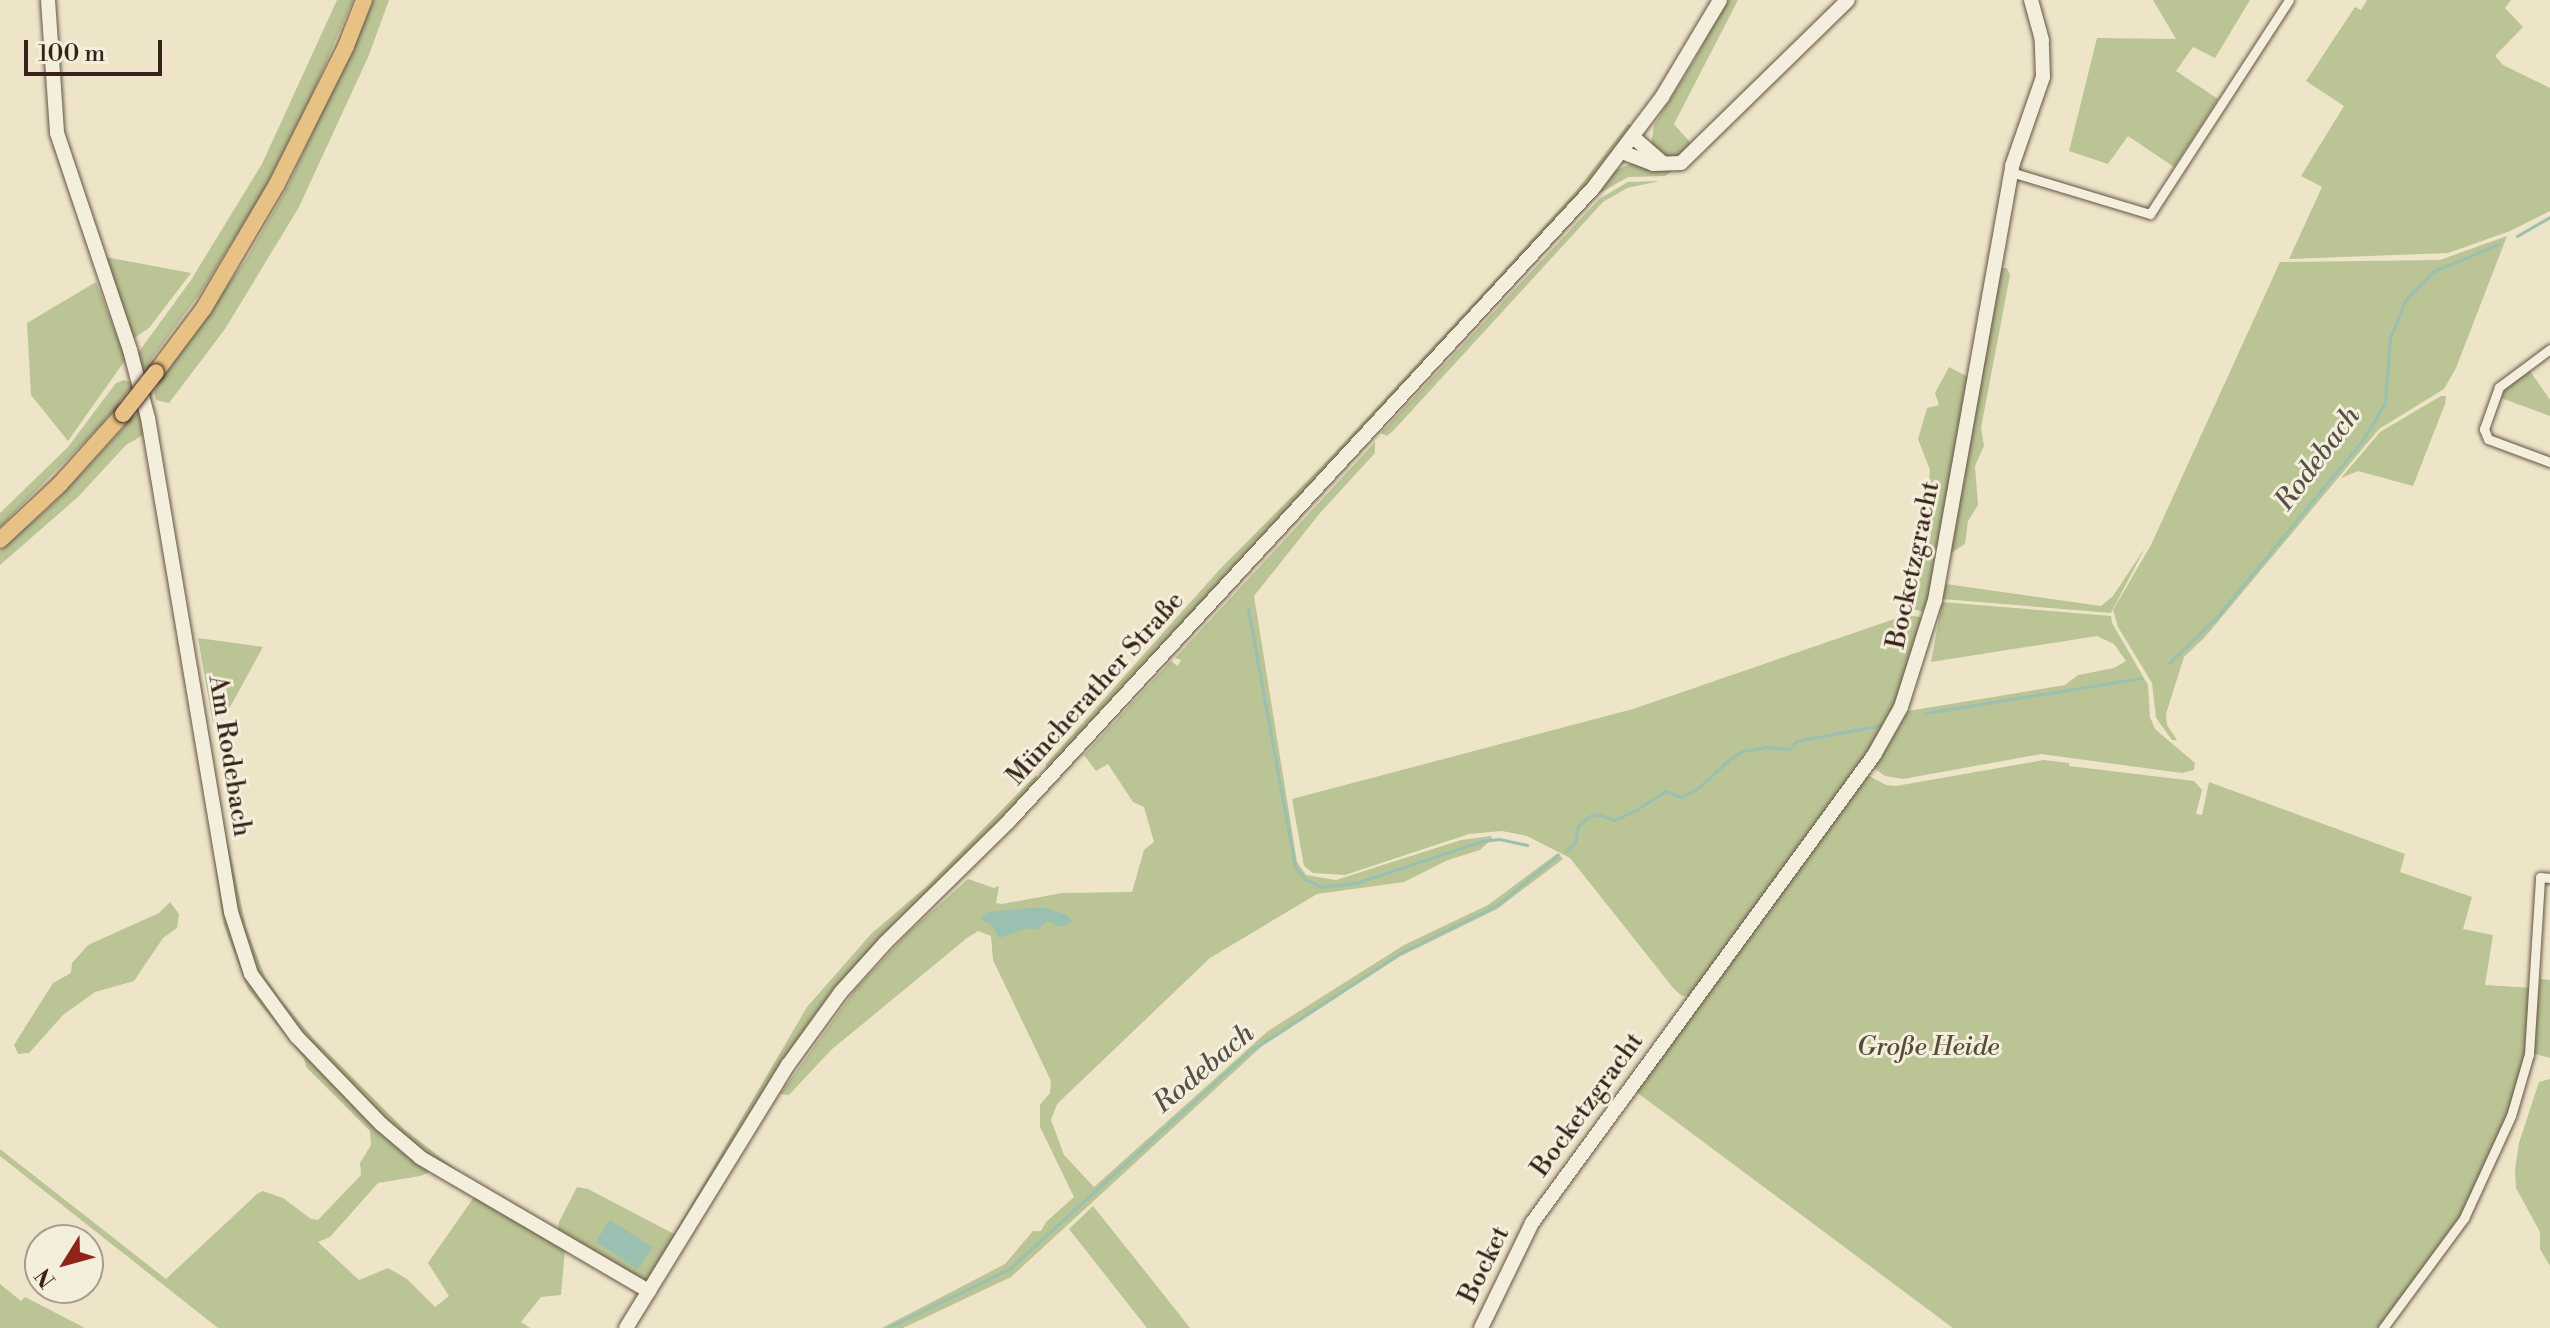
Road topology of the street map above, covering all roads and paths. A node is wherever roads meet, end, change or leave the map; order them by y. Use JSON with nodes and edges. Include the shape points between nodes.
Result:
{"nodes":[{"id":1,"x":48,"y":0,"type":"edge"},
{"id":2,"x":364,"y":0,"type":"edge"},
{"id":3,"x":1720,"y":0,"type":"edge"},
{"id":4,"x":1848,"y":0,"type":"edge"},
{"id":5,"x":2031,"y":0,"type":"edge"},
{"id":6,"x":2289,"y":0,"type":"edge"},
{"id":7,"x":1633,"y":137,"type":"junction"},
{"id":8,"x":1622,"y":152,"type":"junction"},
{"id":9,"x":1663,"y":164,"type":"junction"},
{"id":10,"x":2011,"y":172,"type":"junction"},
{"id":11,"x":2550,"y":349,"type":"edge"},
{"id":12,"x":2550,"y":462,"type":"edge"},
{"id":13,"x":0,"y":540,"type":"edge"},
{"id":14,"x":2545,"y":878,"type":"edge"},
{"id":15,"x":1532,"y":1223,"type":"joint"},
{"id":16,"x":649,"y":1291,"type":"junction"},
{"id":17,"x":626,"y":1328,"type":"edge"},
{"id":18,"x":1481,"y":1328,"type":"edge"},
{"id":19,"x":2383,"y":1328,"type":"edge"}],
"edges":[{"from":1,"to":16,"type":"street","name":"Am Rodebach","via":[[57,133],[148,418],[231,912],[251,974],[297,1037],[421,1158]]},
{"from":2,"to":13,"type":"highway","bridge":true,"via":[[263,210],[204,308],[123,414]]},
{"from":3,"to":7,"type":"street","name":"Müncherather Straße"},
{"from":4,"to":9,"type":"street","via":[[1710,138],[1681,163]]},
{"from":5,"to":10,"type":"street","name":"Bocketzgracht","via":[[2042,40],[2043,77]]},
{"from":6,"to":10,"type":"street","via":[[2150,214]]},
{"from":7,"to":8,"type":"street","name":"Müncherather Straße"},
{"from":7,"to":9,"type":"street"},
{"from":8,"to":9,"type":"street"},
{"from":8,"to":16,"type":"street","name":"Müncherather Straße","via":[[1537,251],[1009,821],[841,992],[788,1065]]},
{"from":10,"to":15,"type":"street","name":"Bocketzgracht","via":[[1934,608],[1901,707],[1845,796]]},
{"from":11,"to":12,"type":"street","via":[[2499,387],[2484,429],[2488,439]]},
{"from":14,"to":19,"type":"street","via":[[2529,1054],[2511,1116],[2464,1218]]},
{"from":15,"to":18,"type":"street","name":"Bocket"},
{"from":16,"to":17,"type":"street"}]}
